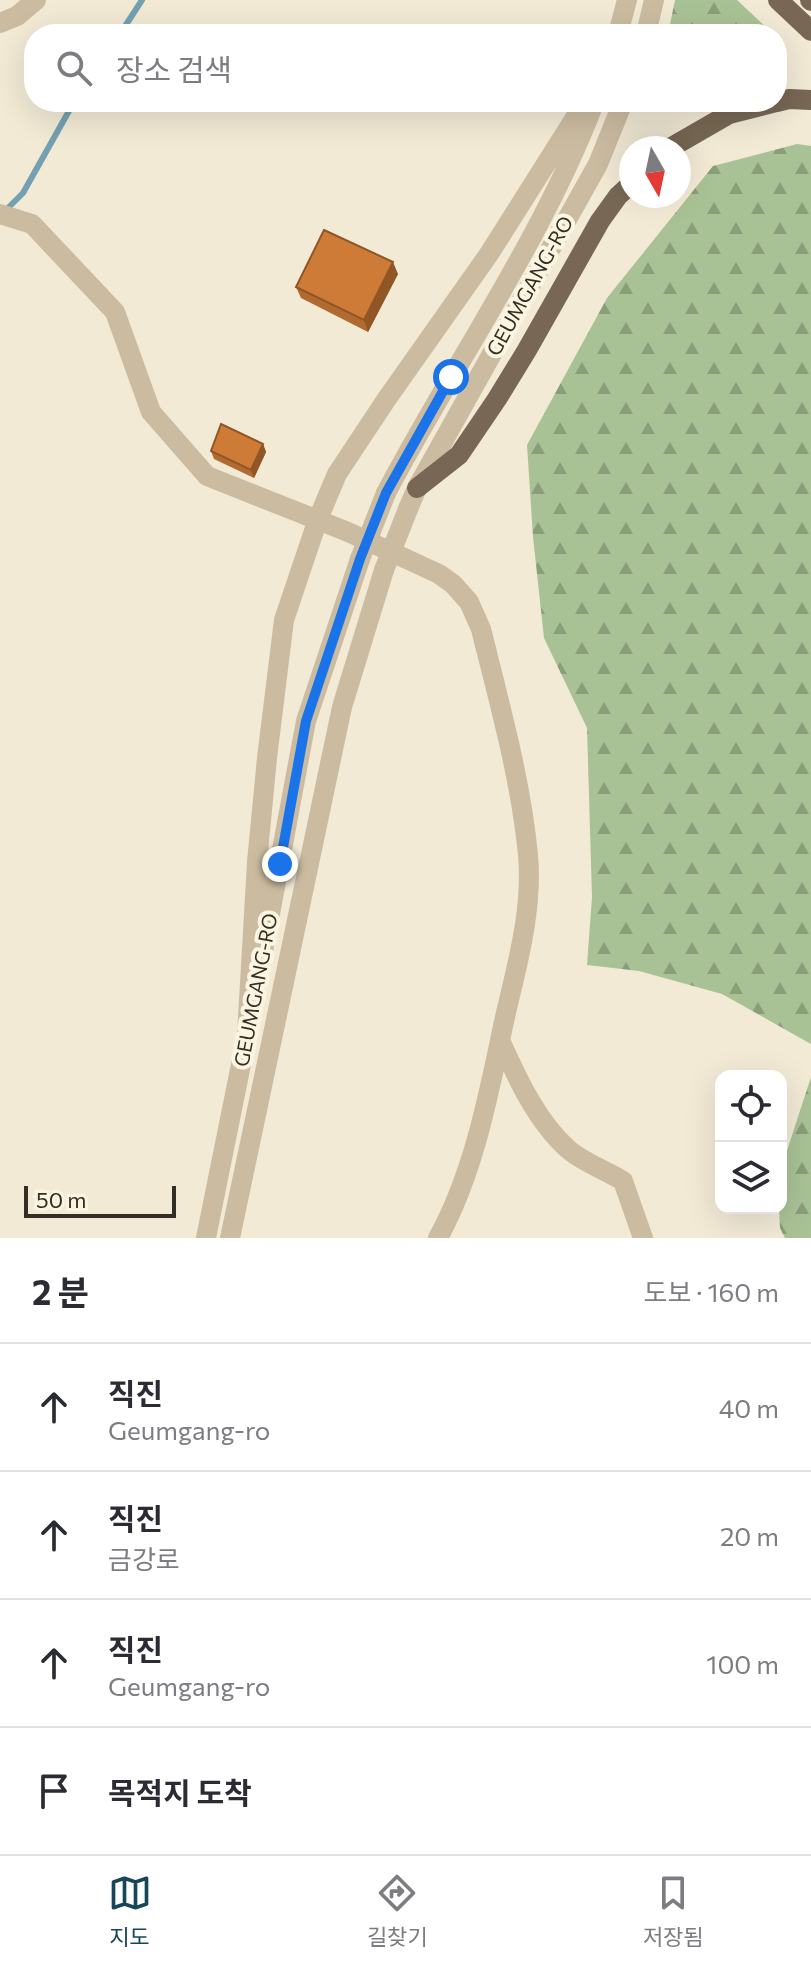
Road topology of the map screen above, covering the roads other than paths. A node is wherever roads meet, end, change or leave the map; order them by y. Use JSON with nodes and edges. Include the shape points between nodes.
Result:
{"nodes":[{"id":1,"x":36,"y":0,"type":"edge"},
{"id":2,"x":627,"y":0,"type":"edge"},
{"id":3,"x":654,"y":0,"type":"edge"},
{"id":4,"x":778,"y":0,"type":"edge"},
{"id":5,"x":0,"y":23,"type":"edge"},
{"id":6,"x":621,"y":24,"type":"edge"},
{"id":7,"x":648,"y":24,"type":"edge"},
{"id":8,"x":811,"y":31,"type":"edge"},
{"id":9,"x":787,"y":99,"type":"edge"},
{"id":10,"x":811,"y":100,"type":"edge"},
{"id":11,"x":579,"y":112,"type":"edge"},
{"id":12,"x":591,"y":112,"type":"edge"},
{"id":13,"x":619,"y":112,"type":"edge"},
{"id":14,"x":737,"y":112,"type":"edge"},
{"id":15,"x":691,"y":136,"type":"edge"},
{"id":16,"x":619,"y":195,"type":"edge"},
{"id":17,"x":8,"y":216,"type":"edge"},
{"id":18,"x":417,"y":488,"type":"junction"},
{"id":19,"x":318,"y":519,"type":"junction"},
{"id":20,"x":247,"y":1035,"type":"junction"},
{"id":21,"x":500,"y":1040,"type":"junction"},
{"id":22,"x":206,"y":1238,"type":"edge"},
{"id":23,"x":230,"y":1238,"type":"edge"},
{"id":24,"x":438,"y":1238,"type":"edge"},
{"id":25,"x":643,"y":1238,"type":"edge"}],
"edges":[{"from":1,"to":5,"type":"street"},
{"from":2,"to":6,"type":"street"},
{"from":3,"to":7,"type":"street"},
{"from":4,"to":8,"type":"main road"},
{"from":9,"to":10,"type":"main road"},
{"from":11,"to":19,"type":"street","via":[[489,254],[337,474]]},
{"from":12,"to":20,"type":"street","name":"GEUMGANG-RO","bridge":true,"via":[[538,224],[386,493],[360,559],[306,721]]},
{"from":13,"to":18,"type":"street","name":"GEUMGANG-RO","via":[[598,164]]},
{"from":14,"to":15,"type":"main road"},
{"from":16,"to":18,"type":"main road","via":[[459,455]]},
{"from":17,"to":19,"type":"street","via":[[32,224],[115,312],[151,412],[207,476]]},
{"from":18,"to":23,"type":"street","name":"GEUMGANG-RO","bridge":true,"via":[[384,570],[342,707]]},
{"from":19,"to":20,"type":"street","via":[[284,620],[257,862]]},
{"from":19,"to":21,"type":"street","via":[[439,574],[469,602],[481,629],[528,858],[528,903]]},
{"from":20,"to":22,"type":"street","name":"GEUMGANG-RO"},
{"from":21,"to":24,"type":"street","via":[[470,1160]]},
{"from":21,"to":25,"type":"street","via":[[516,1077],[551,1131],[571,1151],[623,1181]]}]}
